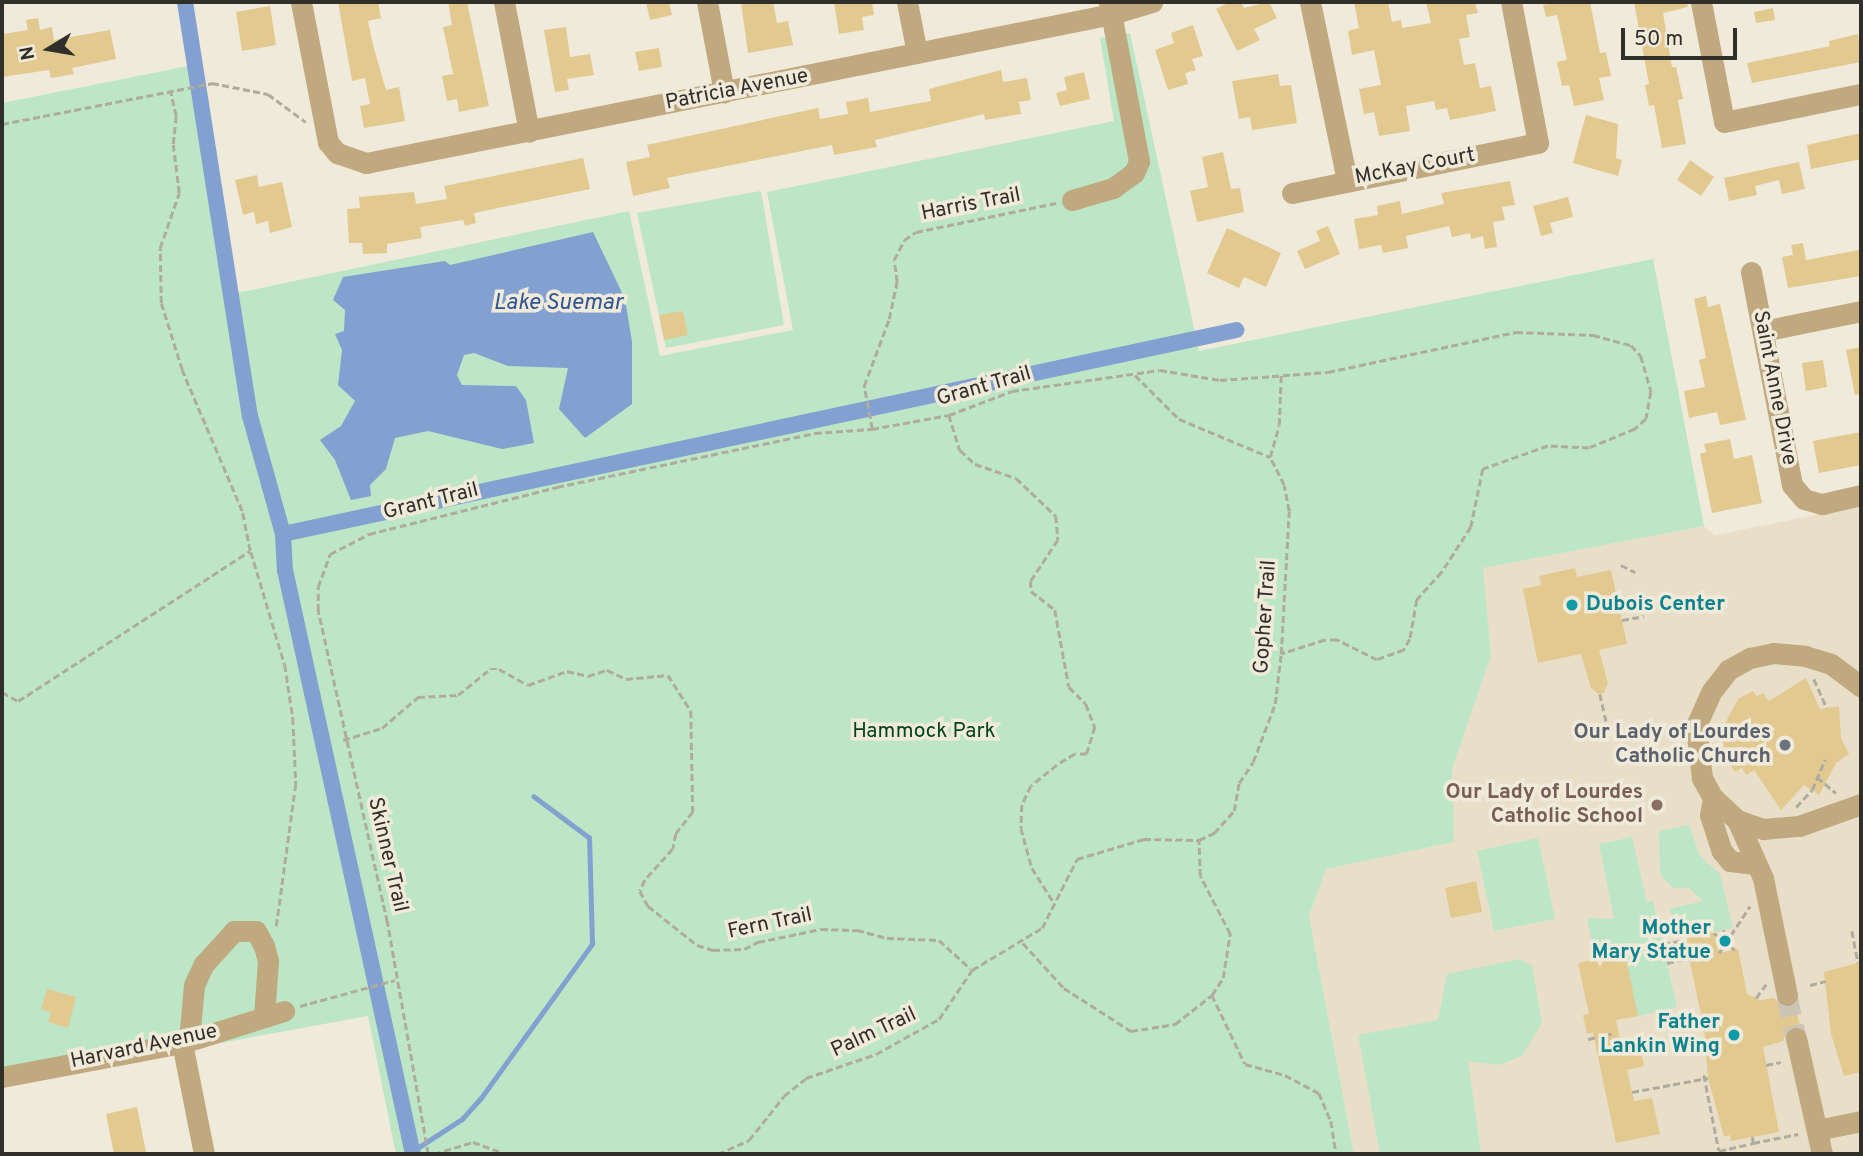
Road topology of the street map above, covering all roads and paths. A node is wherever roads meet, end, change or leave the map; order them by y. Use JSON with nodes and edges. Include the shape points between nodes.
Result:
{"nodes":[{"id":1,"x":301,"y":2,"type":"edge"},
{"id":2,"x":504,"y":2,"type":"edge"},
{"id":3,"x":707,"y":2,"type":"edge"},
{"id":4,"x":907,"y":2,"type":"edge"},
{"id":5,"x":1152,"y":2,"type":"edge"},
{"id":6,"x":1310,"y":2,"type":"edge"},
{"id":7,"x":1511,"y":2,"type":"edge"},
{"id":8,"x":1701,"y":2,"type":"edge"},
{"id":9,"x":1110,"y":8,"type":"edge"},
{"id":10,"x":917,"y":53,"type":"junction"},
{"id":11,"x":170,"y":91,"type":"junction"},
{"id":12,"x":724,"y":92,"type":"junction"},
{"id":13,"x":1861,"y":94,"type":"edge"},
{"id":14,"x":2,"y":124,"type":"edge"},
{"id":15,"x":529,"y":132,"type":"junction"},
{"id":16,"x":328,"y":142,"type":"junction"},
{"id":17,"x":1347,"y":181,"type":"junction"},
{"id":18,"x":1292,"y":193,"type":"dead end"},
{"id":19,"x":1072,"y":200,"type":"joint"},
{"id":20,"x":1751,"y":272,"type":"dead end"},
{"id":21,"x":1861,"y":310,"type":"edge"},
{"id":22,"x":1763,"y":331,"type":"junction"},
{"id":23,"x":1134,"y":373,"type":"junction"},
{"id":24,"x":1281,"y":375,"type":"junction"},
{"id":25,"x":949,"y":415,"type":"junction"},
{"id":26,"x":871,"y":427,"type":"junction"},
{"id":27,"x":1270,"y":457,"type":"junction"},
{"id":28,"x":1861,"y":495,"type":"edge"},
{"id":29,"x":250,"y":551,"type":"junction"},
{"id":30,"x":324,"y":565,"type":"joint"},
{"id":31,"x":1621,"y":565,"type":"dead end"},
{"id":32,"x":1635,"y":572,"type":"dead end"},
{"id":33,"x":1644,"y":616,"type":"dead end"},
{"id":34,"x":1622,"y":621,"type":"dead end"},
{"id":35,"x":1281,"y":654,"type":"junction"},
{"id":36,"x":1796,"y":655,"type":"junction"},
{"id":37,"x":1861,"y":687,"type":"edge"},
{"id":38,"x":2,"y":692,"type":"edge"},
{"id":39,"x":1600,"y":694,"type":"dead end"},
{"id":40,"x":1827,"y":708,"type":"dead end"},
{"id":41,"x":1606,"y":721,"type":"dead end"},
{"id":42,"x":343,"y":740,"type":"junction"},
{"id":43,"x":1825,"y":760,"type":"dead end"},
{"id":44,"x":1817,"y":777,"type":"junction"},
{"id":45,"x":1713,"y":798,"type":"junction"},
{"id":46,"x":1853,"y":801,"type":"edge"},
{"id":47,"x":1788,"y":815,"type":"dead end"},
{"id":48,"x":1738,"y":820,"type":"junction"},
{"id":49,"x":1199,"y":840,"type":"junction"},
{"id":50,"x":1754,"y":864,"type":"junction"},
{"id":51,"x":1754,"y":900,"type":"dead end"},
{"id":52,"x":1054,"y":903,"type":"junction"},
{"id":53,"x":1724,"y":930,"type":"dead end"},
{"id":54,"x":1852,"y":931,"type":"dead end"},
{"id":55,"x":1714,"y":933,"type":"dead end"},
{"id":56,"x":1685,"y":940,"type":"dead end"},
{"id":57,"x":1023,"y":943,"type":"junction"},
{"id":58,"x":1726,"y":943,"type":"junction"},
{"id":59,"x":1663,"y":944,"type":"dead end"},
{"id":60,"x":1735,"y":950,"type":"dead end"},
{"id":61,"x":1719,"y":953,"type":"dead end"},
{"id":62,"x":1689,"y":958,"type":"dead end"},
{"id":63,"x":268,"y":961,"type":"junction"},
{"id":64,"x":1858,"y":962,"type":"dead end"},
{"id":65,"x":1667,"y":963,"type":"dead end"},
{"id":66,"x":972,"y":970,"type":"junction"},
{"id":67,"x":1771,"y":978,"type":"dead end"},
{"id":68,"x":397,"y":980,"type":"junction"},
{"id":69,"x":1826,"y":981,"type":"dead end"},
{"id":70,"x":1810,"y":985,"type":"dead end"},
{"id":71,"x":1212,"y":995,"type":"junction"},
{"id":72,"x":1787,"y":995,"type":"tunnel mouth"},
{"id":73,"x":1756,"y":998,"type":"dead end"},
{"id":74,"x":1662,"y":1010,"type":"dead end"},
{"id":75,"x":274,"y":1014,"type":"junction"},
{"id":76,"x":1666,"y":1025,"type":"dead end"},
{"id":77,"x":1611,"y":1034,"type":"dead end"},
{"id":78,"x":1796,"y":1038,"type":"tunnel mouth"},
{"id":79,"x":1588,"y":1039,"type":"dead end"},
{"id":80,"x":185,"y":1041,"type":"junction"},
{"id":81,"x":1788,"y":1061,"type":"dead end"},
{"id":82,"x":1766,"y":1065,"type":"dead end"},
{"id":83,"x":2,"y":1077,"type":"edge"},
{"id":84,"x":1632,"y":1092,"type":"dead end"},
{"id":85,"x":1861,"y":1121,"type":"edge"},
{"id":86,"x":1810,"y":1131,"type":"junction"},
{"id":87,"x":1752,"y":1137,"type":"dead end"},
{"id":88,"x":1753,"y":1143,"type":"junction"},
{"id":89,"x":428,"y":1152,"type":"edge"},
{"id":90,"x":204,"y":1154,"type":"edge"},
{"id":91,"x":434,"y":1154,"type":"edge"},
{"id":92,"x":506,"y":1154,"type":"edge"},
{"id":93,"x":718,"y":1154,"type":"edge"},
{"id":94,"x":1336,"y":1154,"type":"edge"},
{"id":95,"x":1822,"y":1154,"type":"edge"}],
"edges":[{"from":1,"to":16,"type":"street"},
{"from":2,"to":15,"type":"street"},
{"from":3,"to":12,"type":"street"},
{"from":4,"to":10,"type":"street"},
{"from":5,"to":9,"type":"street","name":"Patricia Avenue"},
{"from":6,"to":17,"type":"street"},
{"from":7,"to":17,"type":"street","name":"McKay Court","via":[[1538,144]]},
{"from":8,"to":13,"type":"street","via":[[1724,122]]},
{"from":9,"to":10,"type":"street","name":"Patricia Avenue"},
{"from":9,"to":19,"type":"street","via":[[1139,161],[1134,173],[1113,188]]},
{"from":10,"to":12,"type":"street","name":"Patricia Avenue"},
{"from":11,"to":14,"type":"path"},
{"from":11,"to":16,"type":"path","via":[[212,83],[268,94]]},
{"from":11,"to":29,"type":"path","via":[[176,116],[173,144],[178,193],[160,248],[161,303],[182,370],[242,511]]},
{"from":12,"to":15,"type":"street","name":"Patricia Avenue"},
{"from":15,"to":16,"type":"street","name":"Patricia Avenue","via":[[366,163],[337,153]]},
{"from":17,"to":18,"type":"street","name":"McKay Court"},
{"from":19,"to":26,"type":"path","name":"Harris Trail","via":[[916,232],[904,240],[894,261],[897,282],[889,319],[864,386]]},
{"from":20,"to":22,"type":"street","name":"Saint Anne Drive"},
{"from":21,"to":22,"type":"street"},
{"from":22,"to":28,"type":"street","name":"Saint Anne Drive","via":[[1792,485],[1804,499],[1822,504]]},
{"from":23,"to":24,"type":"path","name":"Grant Trail","via":[[1160,370],[1220,380]]},
{"from":23,"to":25,"type":"path","name":"Grant Trail","via":[[1012,391]]},
{"from":23,"to":27,"type":"path","via":[[1179,419]]},
{"from":24,"to":27,"type":"path","via":[[1279,425]]},
{"from":24,"to":35,"type":"path","name":"Grant Trail","via":[[1328,372],[1516,332],[1593,335],[1631,345],[1641,356],[1651,392],[1646,419],[1635,429],[1588,448],[1548,446],[1483,469],[1471,527],[1417,600],[1410,639],[1392,657],[1377,660],[1337,640]]},
{"from":25,"to":26,"type":"path","name":"Grant Trail"},
{"from":25,"to":52,"type":"path","via":[[960,450],[967,457],[1016,478],[1056,516],[1058,540],[1031,581],[1031,591],[1055,610],[1069,687],[1086,704],[1095,727],[1087,754],[1075,754],[1057,765],[1031,786],[1021,805],[1021,828],[1032,868]]},
{"from":26,"to":30,"type":"path","name":"Grant Trail","via":[[815,433],[557,487],[369,534],[330,554]]},
{"from":27,"to":35,"type":"path","name":"Gopher Trail","via":[[1284,485],[1289,512]]},
{"from":29,"to":38,"type":"path","via":[[18,701]]},
{"from":29,"to":63,"type":"path","via":[[285,665],[296,784],[282,896]]},
{"from":30,"to":42,"type":"path","name":"Skinner Trail","via":[[318,611]]},
{"from":31,"to":32,"type":"path"},
{"from":33,"to":34,"type":"path"},
{"from":35,"to":49,"type":"path","name":"Gopher Trail","via":[[1275,704],[1253,762],[1239,783],[1234,811],[1214,834]]},
{"from":36,"to":37,"type":"street","via":[[1830,664]]},
{"from":36,"to":40,"type":"path"},
{"from":36,"to":45,"type":"street","via":[[1749,658],[1728,670],[1711,692],[1696,726],[1697,759]]},
{"from":39,"to":41,"type":"path"},
{"from":42,"to":66,"type":"path","name":"Fern Trail","via":[[382,728],[418,697],[458,695],[489,669],[499,669],[527,685],[567,671],[588,676],[607,670],[626,679],[668,675],[691,711],[692,812],[676,834],[673,849],[645,880],[640,891],[648,906],[697,945],[713,950],[744,950],[758,942],[821,929],[857,930],[887,938],[939,940]]},
{"from":42,"to":68,"type":"path","name":"Skinner Trail"},
{"from":43,"to":44,"type":"path"},
{"from":44,"to":46,"type":"path"},
{"from":44,"to":47,"type":"path","via":[[1812,790]]},
{"from":45,"to":48,"type":"street"},
{"from":45,"to":50,"type":"street","via":[[1710,814],[1722,851],[1730,861]]},
{"from":46,"to":48,"type":"street","via":[[1799,826],[1763,829]]},
{"from":48,"to":50,"type":"street"},
{"from":49,"to":52,"type":"path","name":"Palm Trail","via":[[1144,839],[1077,859]]},
{"from":49,"to":71,"type":"path","via":[[1200,876],[1230,934],[1223,978]]},
{"from":50,"to":72,"type":"street","via":[[1763,878]]},
{"from":51,"to":58,"type":"path"},
{"from":52,"to":57,"type":"path","name":"Palm Trail","via":[[1042,928]]},
{"from":53,"to":58,"type":"path"},
{"from":54,"to":64,"type":"path"},
{"from":55,"to":58,"type":"path"},
{"from":56,"to":59,"type":"path"},
{"from":57,"to":66,"type":"path","name":"Palm Trail"},
{"from":57,"to":71,"type":"path","via":[[1064,988],[1131,1031],[1152,1032],[1175,1024]]},
{"from":58,"to":60,"type":"path"},
{"from":58,"to":61,"type":"path"},
{"from":62,"to":65,"type":"path"},
{"from":63,"to":75,"type":"street"},
{"from":63,"to":80,"type":"street","via":[[261,938],[246,928],[234,931],[217,947],[194,985]]},
{"from":66,"to":93,"type":"path","name":"Palm Trail","via":[[939,1019],[876,1054],[806,1078],[784,1096],[749,1140]]},
{"from":67,"to":73,"type":"path"},
{"from":68,"to":75,"type":"path"},
{"from":68,"to":89,"type":"path","name":"Skinner Trail"},
{"from":69,"to":70,"type":"path"},
{"from":71,"to":94,"type":"path","via":[[1245,1064],[1285,1075],[1319,1093],[1331,1121]]},
{"from":74,"to":76,"type":"path"},
{"from":75,"to":80,"type":"street","name":"Harvard Avenue"},
{"from":77,"to":79,"type":"path"},
{"from":78,"to":86,"type":"street"},
{"from":80,"to":83,"type":"street","name":"Harvard Avenue"},
{"from":80,"to":90,"type":"street"},
{"from":81,"to":82,"type":"path"},
{"from":84,"to":88,"type":"path","via":[[1706,1077],[1719,1151]]},
{"from":85,"to":86,"type":"street"},
{"from":86,"to":88,"type":"path"},
{"from":86,"to":95,"type":"street"},
{"from":87,"to":88,"type":"path"},
{"from":91,"to":92,"type":"path","via":[[473,1142]]}]}
